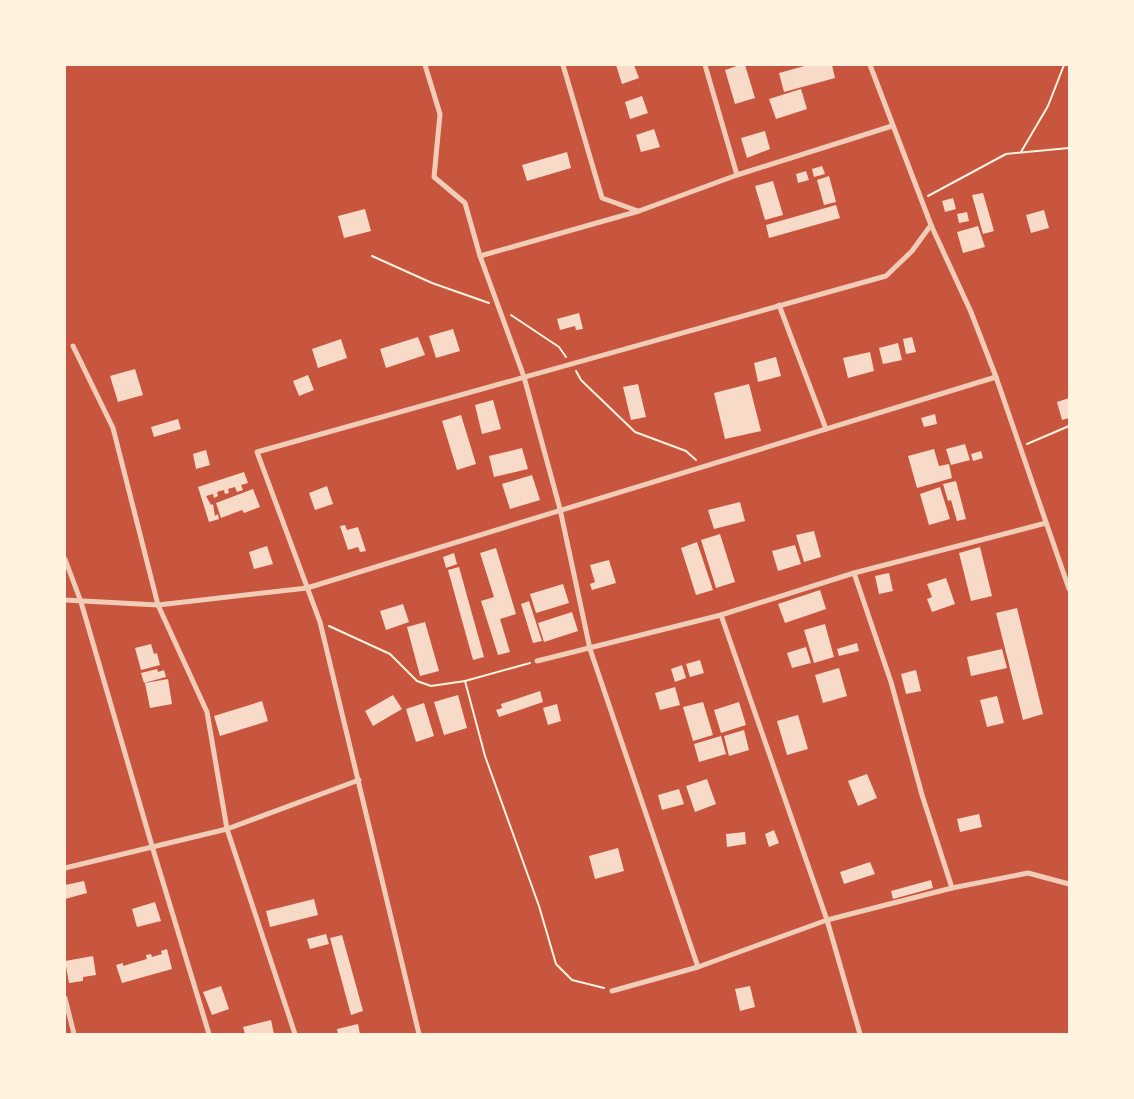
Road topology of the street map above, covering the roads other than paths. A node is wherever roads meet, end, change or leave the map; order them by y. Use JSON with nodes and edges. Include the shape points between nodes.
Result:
{"nodes":[{"id":1,"x":425,"y":65,"type":"edge"},
{"id":2,"x":563,"y":65,"type":"edge"},
{"id":3,"x":705,"y":65,"type":"edge"},
{"id":4,"x":870,"y":65,"type":"edge"},
{"id":5,"x":892,"y":126,"type":"junction"},
{"id":6,"x":736,"y":175,"type":"junction"},
{"id":7,"x":638,"y":211,"type":"junction"},
{"id":8,"x":931,"y":224,"type":"junction"},
{"id":9,"x":480,"y":256,"type":"junction"},
{"id":10,"x":779,"y":305,"type":"junction"},
{"id":11,"x":73,"y":346,"type":"dead end"},
{"id":12,"x":524,"y":377,"type":"junction"},
{"id":13,"x":996,"y":377,"type":"junction"},
{"id":14,"x":826,"y":429,"type":"junction"},
{"id":15,"x":560,"y":509,"type":"junction"},
{"id":16,"x":1046,"y":522,"type":"junction"},
{"id":17,"x":65,"y":559,"type":"edge"},
{"id":18,"x":854,"y":573,"type":"junction"},
{"id":19,"x":307,"y":588,"type":"junction"},
{"id":20,"x":1069,"y":589,"type":"edge"},
{"id":21,"x":65,"y":600,"type":"edge"},
{"id":22,"x":81,"y":602,"type":"junction"},
{"id":23,"x":158,"y":605,"type":"junction"},
{"id":24,"x":721,"y":615,"type":"junction"},
{"id":25,"x":590,"y":649,"type":"junction"},
{"id":26,"x":537,"y":661,"type":"road end"},
{"id":27,"x":359,"y":780,"type":"junction"},
{"id":28,"x":227,"y":829,"type":"junction"},
{"id":29,"x":152,"y":846,"type":"junction"},
{"id":30,"x":65,"y":868,"type":"edge"},
{"id":31,"x":1069,"y":884,"type":"edge"},
{"id":32,"x":952,"y":888,"type":"junction"},
{"id":33,"x":827,"y":920,"type":"junction"},
{"id":34,"x":698,"y":966,"type":"junction"},
{"id":35,"x":612,"y":991,"type":"road end"},
{"id":36,"x":65,"y":998,"type":"edge"},
{"id":37,"x":74,"y":1034,"type":"edge"},
{"id":38,"x":209,"y":1034,"type":"edge"},
{"id":39,"x":295,"y":1034,"type":"edge"},
{"id":40,"x":419,"y":1034,"type":"edge"},
{"id":41,"x":860,"y":1034,"type":"edge"}],
"edges":[{"from":1,"to":9,"type":"street","via":[[440,114],[434,177],[465,203]]},
{"from":2,"to":7,"type":"street","via":[[602,198]]},
{"from":3,"to":6,"type":"street"},
{"from":4,"to":5,"type":"street"},
{"from":5,"to":6,"type":"street"},
{"from":5,"to":8,"type":"street"},
{"from":6,"to":7,"type":"street"},
{"from":7,"to":9,"type":"street"},
{"from":8,"to":10,"type":"street","via":[[912,251],[886,276]]},
{"from":8,"to":13,"type":"street"},
{"from":9,"to":12,"type":"street"},
{"from":10,"to":12,"type":"street"},
{"from":10,"to":14,"type":"street"},
{"from":11,"to":23,"type":"street","via":[[112,428]]},
{"from":12,"to":15,"type":"street"},
{"from":12,"to":19,"type":"street","via":[[258,452]]},
{"from":13,"to":14,"type":"street"},
{"from":13,"to":16,"type":"street"},
{"from":14,"to":15,"type":"street"},
{"from":15,"to":19,"type":"street"},
{"from":15,"to":25,"type":"street"},
{"from":16,"to":18,"type":"street"},
{"from":16,"to":20,"type":"street"},
{"from":17,"to":22,"type":"street"},
{"from":18,"to":24,"type":"street"},
{"from":18,"to":32,"type":"street","via":[[892,682],[922,795]]},
{"from":19,"to":23,"type":"street"},
{"from":19,"to":27,"type":"street","via":[[320,622]]},
{"from":21,"to":22,"type":"street"},
{"from":22,"to":23,"type":"street"},
{"from":22,"to":29,"type":"street"},
{"from":23,"to":28,"type":"street","via":[[207,712]]},
{"from":24,"to":25,"type":"street"},
{"from":24,"to":33,"type":"street"},
{"from":25,"to":26,"type":"street"},
{"from":25,"to":34,"type":"street"},
{"from":27,"to":28,"type":"street"},
{"from":27,"to":40,"type":"street"},
{"from":28,"to":29,"type":"street"},
{"from":28,"to":39,"type":"street"},
{"from":29,"to":30,"type":"street"},
{"from":29,"to":38,"type":"street"},
{"from":31,"to":32,"type":"street","via":[[1028,874]]},
{"from":32,"to":33,"type":"street"},
{"from":33,"to":34,"type":"street"},
{"from":33,"to":41,"type":"street"},
{"from":34,"to":35,"type":"street"},
{"from":36,"to":37,"type":"street"}]}
